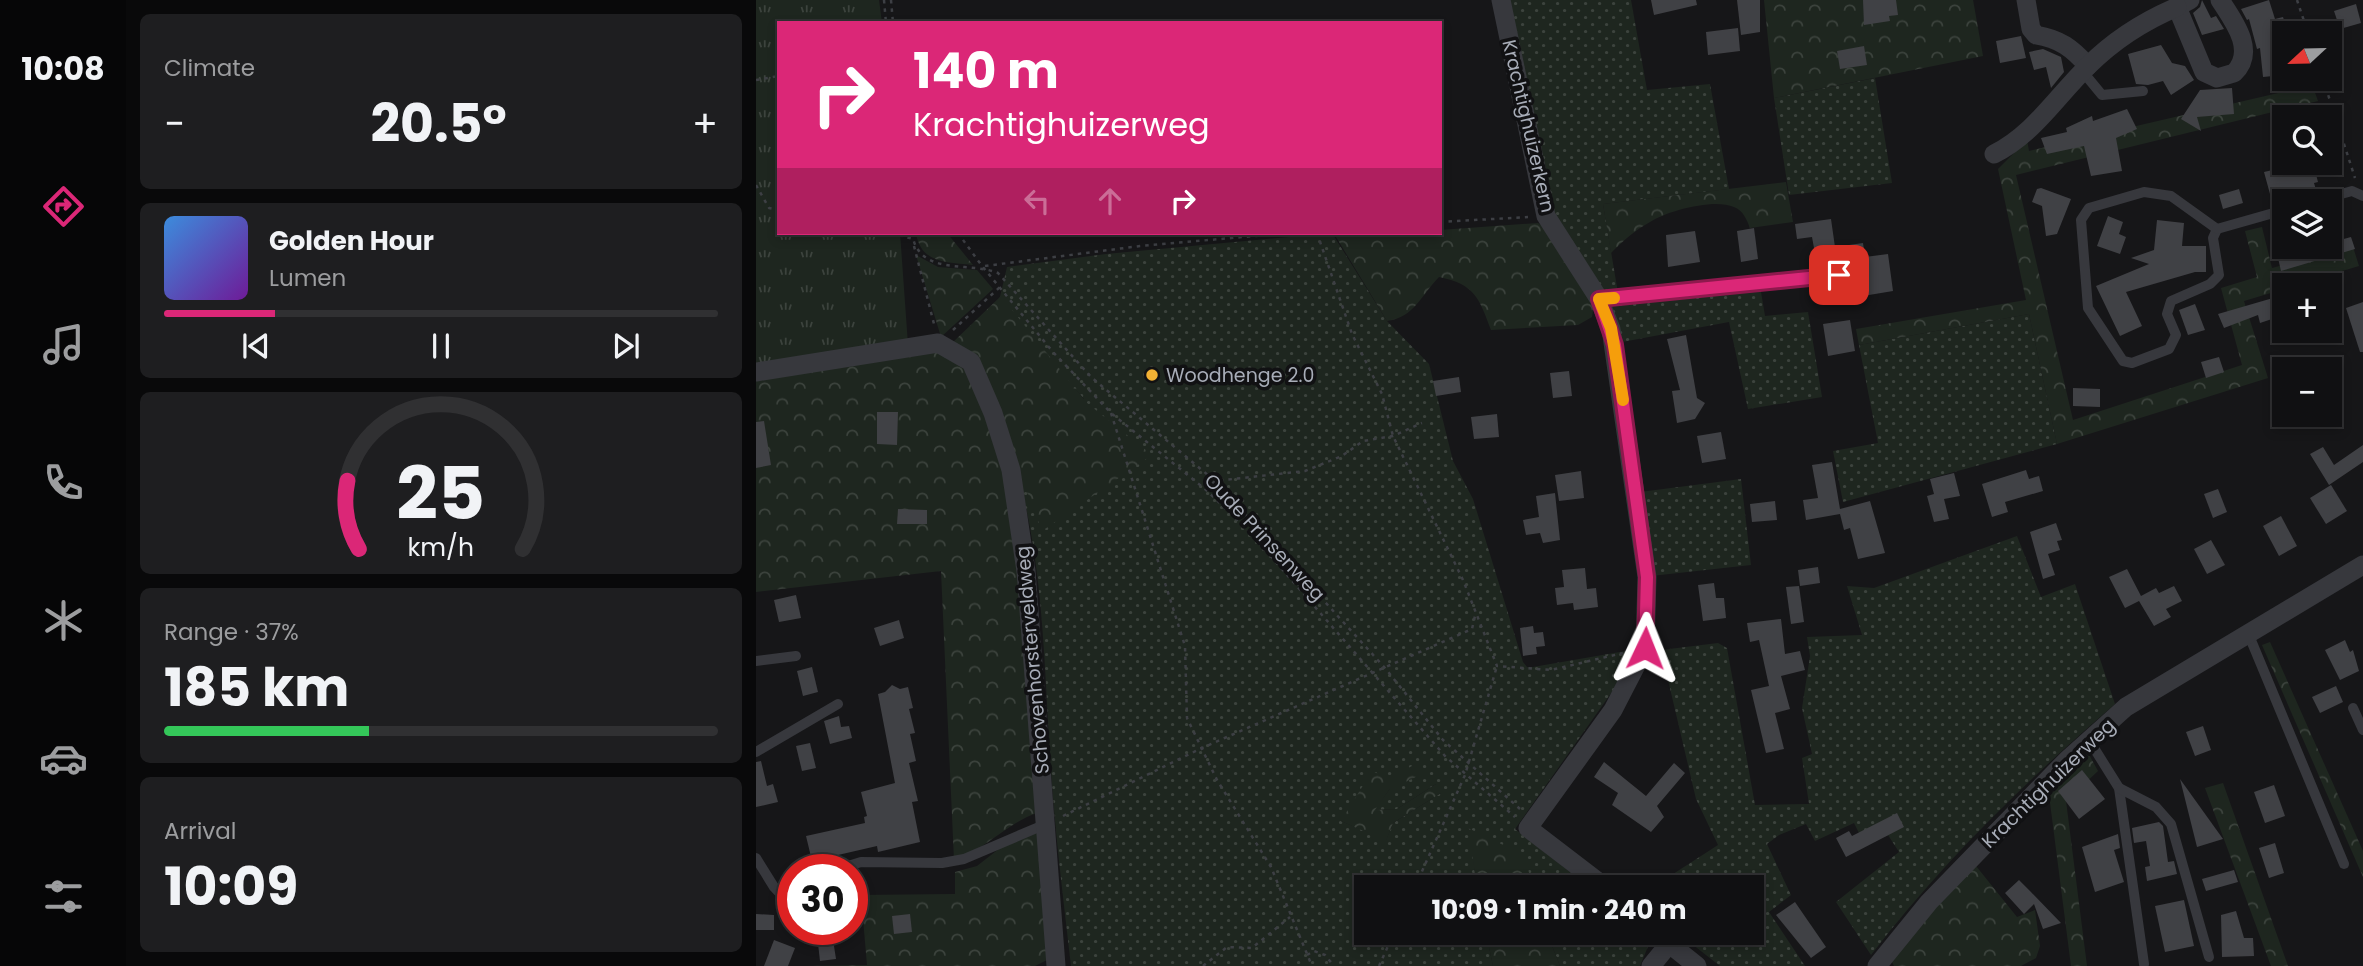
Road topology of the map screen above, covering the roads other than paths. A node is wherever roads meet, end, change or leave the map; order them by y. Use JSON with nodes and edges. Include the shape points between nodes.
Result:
{"nodes":[{"id":1,"x":1501,"y":0,"type":"edge"},
{"id":2,"x":2026,"y":0,"type":"edge"},
{"id":3,"x":2220,"y":0,"type":"edge"},
{"id":4,"x":2183,"y":3,"type":"edge"},
{"id":5,"x":2085,"y":69,"type":"junction"},
{"id":6,"x":2143,"y":91,"type":"dead end"},
{"id":7,"x":1994,"y":154,"type":"dead end"},
{"id":8,"x":2342,"y":194,"type":"edge"},
{"id":9,"x":2362,"y":196,"type":"edge"},
{"id":10,"x":2272,"y":213,"type":"edge"},
{"id":11,"x":2217,"y":229,"type":"junction"},
{"id":12,"x":1839,"y":275,"type":"dead end"},
{"id":13,"x":1599,"y":299,"type":"junction"},
{"id":14,"x":756,"y":372,"type":"edge"},
{"id":15,"x":2363,"y":565,"type":"edge"},
{"id":16,"x":2249,"y":633,"type":"junction"},
{"id":17,"x":796,"y":656,"type":"dead end"},
{"id":18,"x":756,"y":662,"type":"edge"},
{"id":19,"x":838,"y":704,"type":"dead end"},
{"id":20,"x":2353,"y":708,"type":"dead end"},
{"id":21,"x":2363,"y":730,"type":"edge"},
{"id":22,"x":2090,"y":740,"type":"junction"},
{"id":23,"x":756,"y":752,"type":"edge"},
{"id":24,"x":2119,"y":788,"type":"junction"},
{"id":25,"x":1046,"y":822,"type":"junction"},
{"id":26,"x":756,"y":858,"type":"edge"},
{"id":27,"x":868,"y":862,"type":"edge"},
{"id":28,"x":2344,"y":864,"type":"dead end"},
{"id":29,"x":1589,"y":875,"type":"edge"},
{"id":30,"x":777,"y":890,"type":"edge"},
{"id":31,"x":1660,"y":945,"type":"edge"},
{"id":32,"x":1672,"y":945,"type":"edge"},
{"id":33,"x":2209,"y":957,"type":"dead end"},
{"id":34,"x":2144,"y":964,"type":"edge"},
{"id":35,"x":1056,"y":966,"type":"edge"},
{"id":36,"x":1651,"y":966,"type":"edge"},
{"id":37,"x":1697,"y":966,"type":"edge"},
{"id":38,"x":1877,"y":966,"type":"edge"}],
"edges":[{"from":1,"to":13,"type":"street","name":"Krachtighuizerkern","via":[[1546,216]]},
{"from":2,"to":5,"type":"street","via":[[2036,35],[2070,46]]},
{"from":3,"to":4,"type":"street","via":[[2240,30],[2243,56],[2234,73],[2217,78],[2204,72]]},
{"from":4,"to":5,"type":"street","via":[[2133,30]]},
{"from":5,"to":6,"type":"lane","via":[[2102,95]]},
{"from":5,"to":7,"type":"street","via":[[2024,134]]},
{"from":8,"to":9,"type":"lane","via":[[2352,191]]},
{"from":10,"to":11,"type":"lane"},
{"from":11,"to":11,"type":"lane","via":[[2171,196],[2144,192],[2089,208],[2081,220],[2088,308],[2123,361],[2132,363],[2169,349],[2176,335],[2167,314],[2171,301],[2210,284],[2219,275],[2213,237]]},
{"from":12,"to":13,"type":"lane"},
{"from":13,"to":29,"type":"street","name":"Krachtighuizerkern","via":[[1615,345],[1647,577],[1645,648],[1613,710],[1528,828]]},
{"from":14,"to":25,"type":"street","name":"Schovenhorsterveldweg","via":[[939,342],[971,362],[1011,470],[1026,571]]},
{"from":15,"to":16,"type":"street","name":"Krachtighuizerweg"},
{"from":16,"to":22,"type":"street","name":"Krachtighuizerweg","via":[[2126,707]]},
{"from":16,"to":28,"type":"lane"},
{"from":17,"to":18,"type":"lane"},
{"from":19,"to":23,"type":"lane"},
{"from":20,"to":21,"type":"lane"},
{"from":22,"to":24,"type":"lane"},
{"from":22,"to":38,"type":"street","name":"Krachtighuizerweg","via":[[1929,902]]},
{"from":24,"to":33,"type":"lane","via":[[2156,807],[2171,824]]},
{"from":24,"to":34,"type":"lane"},
{"from":25,"to":27,"type":"lane","via":[[964,859]]},
{"from":25,"to":35,"type":"street","name":"Schovenhorsterveldweg"},
{"from":26,"to":30,"type":"lane"},
{"from":31,"to":36,"type":"street"},
{"from":32,"to":37,"type":"street"}]}
